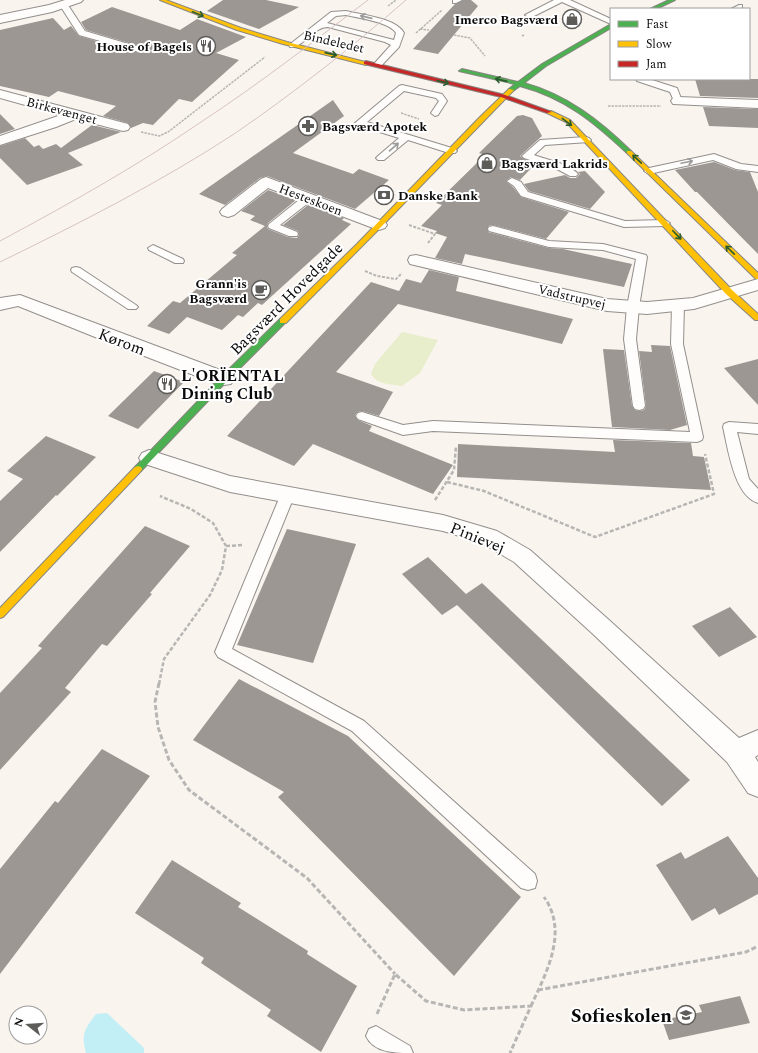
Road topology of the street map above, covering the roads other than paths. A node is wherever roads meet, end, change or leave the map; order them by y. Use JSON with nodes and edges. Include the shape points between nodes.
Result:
{"nodes":[{"id":1,"x":77,"y":0,"type":"edge"},
{"id":2,"x":162,"y":0,"type":"edge"},
{"id":3,"x":185,"y":0,"type":"edge"},
{"id":4,"x":560,"y":0,"type":"edge"},
{"id":5,"x":564,"y":0,"type":"edge"},
{"id":6,"x":672,"y":0,"type":"edge"},
{"id":7,"x":63,"y":4,"type":"junction"},
{"id":8,"x":654,"y":8,"type":"edge"},
{"id":9,"x":529,"y":15,"type":"dead end"},
{"id":10,"x":0,"y":19,"type":"edge"},
{"id":11,"x":610,"y":22,"type":"edge"},
{"id":12,"x":318,"y":26,"type":"junction"},
{"id":13,"x":610,"y":27,"type":"edge"},
{"id":14,"x":303,"y":38,"type":"junction"},
{"id":15,"x":318,"y":41,"type":"dead end"},
{"id":16,"x":289,"y":44,"type":"junction"},
{"id":17,"x":396,"y":45,"type":"junction"},
{"id":18,"x":139,"y":50,"type":"dead end"},
{"id":19,"x":373,"y":53,"type":"dead end"},
{"id":20,"x":393,"y":57,"type":"junction"},
{"id":21,"x":377,"y":65,"type":"junction"},
{"id":22,"x":454,"y":70,"type":"dead end"},
{"id":23,"x":643,"y":80,"type":"edge"},
{"id":24,"x":518,"y":84,"type":"junction"},
{"id":25,"x":0,"y":94,"type":"edge"},
{"id":26,"x":503,"y":96,"type":"junction"},
{"id":27,"x":678,"y":101,"type":"joint"},
{"id":28,"x":758,"y":104,"type":"edge"},
{"id":29,"x":434,"y":113,"type":"dead end"},
{"id":30,"x":75,"y":114,"type":"junction"},
{"id":31,"x":123,"y":127,"type":"road end"},
{"id":32,"x":406,"y":137,"type":"junction"},
{"id":33,"x":586,"y":140,"type":"junction"},
{"id":34,"x":0,"y":141,"type":"edge"},
{"id":35,"x":452,"y":150,"type":"junction"},
{"id":36,"x":381,"y":158,"type":"dead end"},
{"id":37,"x":758,"y":169,"type":"edge"},
{"id":38,"x":649,"y":171,"type":"junction"},
{"id":39,"x":573,"y":174,"type":"dead end"},
{"id":40,"x":512,"y":181,"type":"dead end"},
{"id":41,"x":308,"y":198,"type":"junction"},
{"id":42,"x":228,"y":212,"type":"dead end"},
{"id":43,"x":665,"y":223,"type":"junction"},
{"id":44,"x":379,"y":225,"type":"junction"},
{"id":45,"x":493,"y":229,"type":"dead end"},
{"id":46,"x":293,"y":234,"type":"dead end"},
{"id":47,"x":153,"y":248,"type":"dead end"},
{"id":48,"x":416,"y":260,"type":"dead end"},
{"id":49,"x":179,"y":261,"type":"dead end"},
{"id":50,"x":76,"y":270,"type":"dead end"},
{"id":51,"x":758,"y":277,"type":"edge"},
{"id":52,"x":758,"y":284,"type":"edge"},
{"id":53,"x":729,"y":292,"type":"junction"},
{"id":54,"x":0,"y":304,"type":"edge"},
{"id":55,"x":678,"y":305,"type":"junction"},
{"id":56,"x":132,"y":306,"type":"dead end"},
{"id":57,"x":633,"y":307,"type":"junction"},
{"id":58,"x":758,"y":318,"type":"edge"},
{"id":59,"x":224,"y":379,"type":"junction"},
{"id":60,"x":639,"y":406,"type":"dead end"},
{"id":61,"x":362,"y":416,"type":"dead end"},
{"id":62,"x":758,"y":428,"type":"edge"},
{"id":63,"x":149,"y":458,"type":"junction"},
{"id":64,"x":288,"y":494,"type":"junction"},
{"id":65,"x":758,"y":498,"type":"edge"},
{"id":66,"x":0,"y":614,"type":"edge"},
{"id":67,"x":747,"y":748,"type":"edge"},
{"id":68,"x":758,"y":784,"type":"edge"},
{"id":69,"x":528,"y":881,"type":"road end"},
{"id":70,"x":376,"y":1036,"type":"road end"},
{"id":71,"x":403,"y":1053,"type":"edge"}],
"edges":[{"from":1,"to":7,"type":"street"},
{"from":2,"to":16,"type":"street","name":"Bindeledet","one_way":true,"via":[[232,27]]},
{"from":3,"to":14,"type":"street","name":"Bindeledet","via":[[232,19]]},
{"from":4,"to":9,"type":"lane"},
{"from":5,"to":11,"type":"lane"},
{"from":6,"to":8,"type":"street"},
{"from":7,"to":10,"type":"street"},
{"from":7,"to":18,"type":"lane","via":[[82,34]]},
{"from":12,"to":14,"type":"lane"},
{"from":12,"to":17,"type":"lane","via":[[328,25],[388,40]]},
{"from":17,"to":12,"type":"lane","one_way":true,"via":[[400,33],[336,18],[326,19]]},
{"from":13,"to":24,"type":"street","name":"Bagsværd Hovedgade","via":[[558,56]]},
{"from":14,"to":15,"type":"street","name":"Bindeledet"},
{"from":14,"to":16,"type":"lane"},
{"from":16,"to":21,"type":"street","name":"Bindeledet","one_way":true},
{"from":17,"to":20,"type":"lane"},
{"from":19,"to":20,"type":"street","name":"Bindeledet"},
{"from":20,"to":21,"type":"lane"},
{"from":21,"to":26,"type":"street","name":"Bindeledet","one_way":true},
{"from":24,"to":22,"type":"street","one_way":true},
{"from":23,"to":27,"type":"lane","via":[[674,90]]},
{"from":24,"to":26,"type":"street","name":"Bagsværd Hovedgade"},
{"from":38,"to":24,"type":"street","one_way":true,"via":[[601,126],[575,107],[547,93]]},
{"from":25,"to":30,"type":"street","name":"Birkevænget"},
{"from":26,"to":33,"type":"street","one_way":true,"via":[[553,113],[568,121]]},
{"from":26,"to":35,"type":"street","name":"Bagsværd Hovedgade"},
{"from":27,"to":28,"type":"street"},
{"from":29,"to":32,"type":"lane","via":[[443,101],[438,96],[402,88],[360,123]]},
{"from":30,"to":31,"type":"street","name":"Birkevænget"},
{"from":30,"to":34,"type":"street"},
{"from":32,"to":35,"type":"lane"},
{"from":36,"to":32,"type":"lane","one_way":true},
{"from":33,"to":39,"type":"lane","via":[[543,142],[527,156]]},
{"from":33,"to":43,"type":"street"},
{"from":35,"to":44,"type":"street","name":"Bagsværd Hovedgade"},
{"from":38,"to":37,"type":"lane","one_way":true,"via":[[714,156],[739,167]]},
{"from":51,"to":38,"type":"street","one_way":true},
{"from":40,"to":43,"type":"lane","via":[[518,184],[524,194],[624,224]]},
{"from":41,"to":42,"type":"street","name":"Hesteskoen","via":[[266,182]]},
{"from":41,"to":44,"type":"street","name":"Hesteskoen"},
{"from":41,"to":46,"type":"lane","via":[[273,226]]},
{"from":43,"to":53,"type":"street","one_way":true},
{"from":44,"to":59,"type":"street","name":"Bagsværd Hovedgade"},
{"from":45,"to":57,"type":"lane","via":[[549,244],[603,247],[642,257]]},
{"from":47,"to":49,"type":"lane"},
{"from":48,"to":57,"type":"street","name":"Vadstrupvej","via":[[607,305]]},
{"from":50,"to":56,"type":"lane"},
{"from":52,"to":53,"type":"street","name":"Vadstrupvej"},
{"from":53,"to":55,"type":"street","name":"Vadstrupvej","via":[[694,303]]},
{"from":53,"to":58,"type":"street"},
{"from":54,"to":59,"type":"street","name":"Kørom","via":[[20,300]]},
{"from":55,"to":57,"type":"street","name":"Vadstrupvej"},
{"from":55,"to":61,"type":"lane","via":[[677,344],[697,437],[433,426],[403,430]]},
{"from":57,"to":60,"type":"lane","via":[[630,339]]},
{"from":59,"to":63,"type":"street","name":"Bagsværd Hovedgade"},
{"from":62,"to":65,"type":"lane","via":[[729,427],[743,481]]},
{"from":63,"to":64,"type":"street","name":"Pinievej","via":[[230,484]]},
{"from":63,"to":66,"type":"street","name":"Bagsværd Hovedgade"},
{"from":64,"to":67,"type":"street","name":"Pinievej","via":[[443,523],[489,537],[522,556]]},
{"from":64,"to":69,"type":"lane","via":[[223,652],[358,726]]},
{"from":67,"to":68,"type":"street","name":"Pinievej"},
{"from":70,"to":71,"type":"lane"}]}
